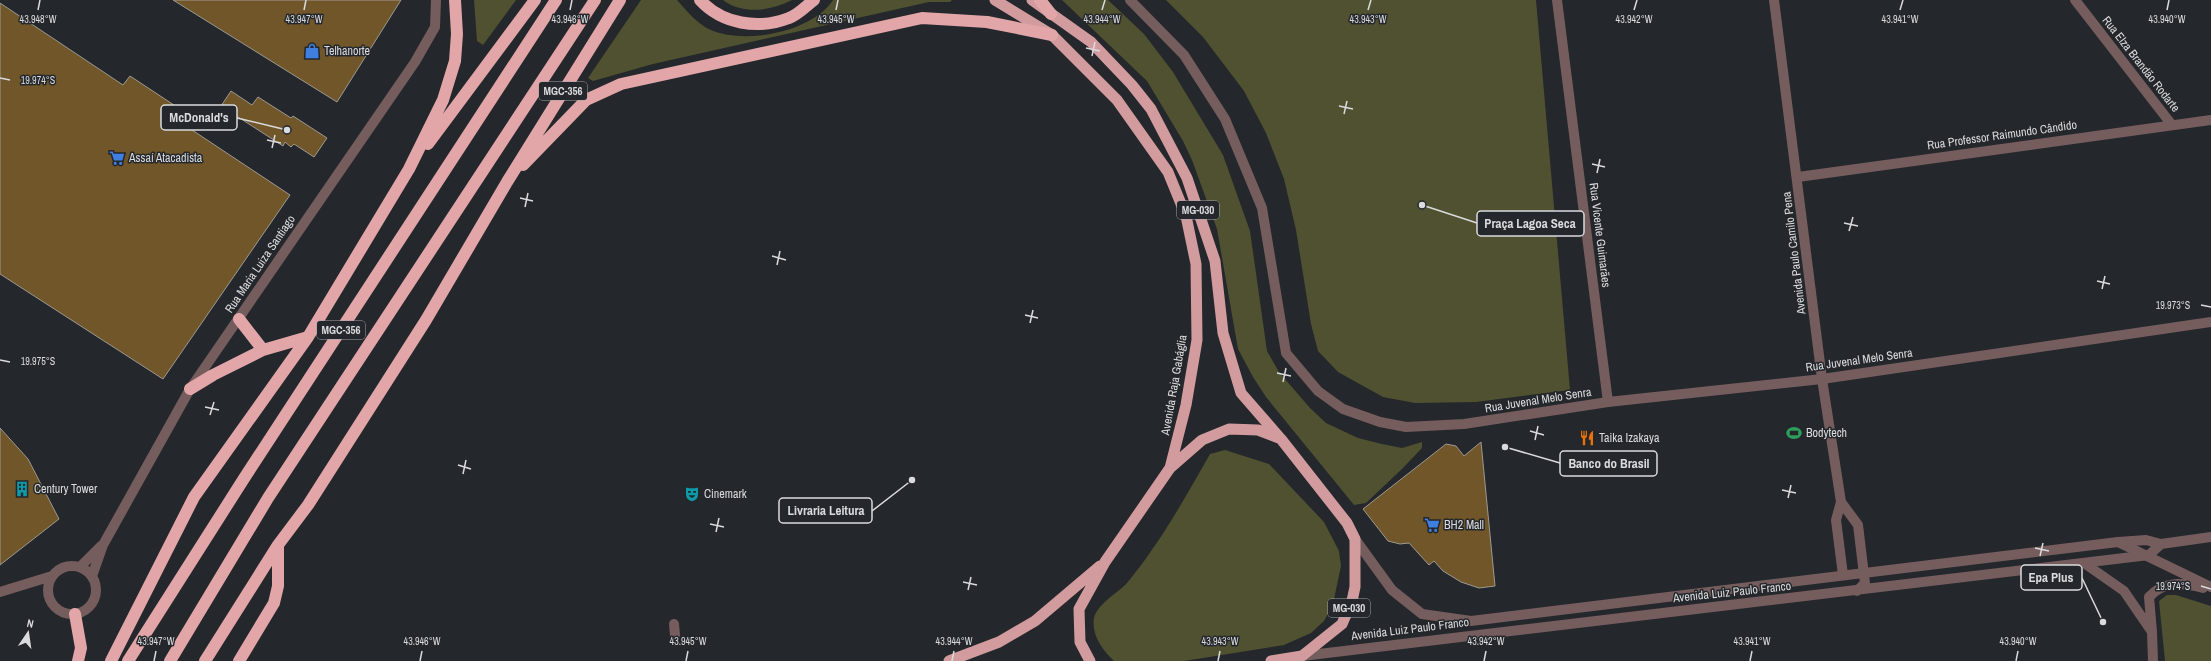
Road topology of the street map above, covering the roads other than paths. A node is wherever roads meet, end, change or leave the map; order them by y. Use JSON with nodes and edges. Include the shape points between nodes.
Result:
{"nodes":[{"id":1,"x":436,"y":0,"type":"edge"},
{"id":2,"x":455,"y":0,"type":"edge"},
{"id":3,"x":535,"y":0,"type":"edge"},
{"id":4,"x":556,"y":0,"type":"edge"},
{"id":5,"x":595,"y":0,"type":"edge"},
{"id":6,"x":620,"y":0,"type":"edge"},
{"id":7,"x":700,"y":0,"type":"edge"},
{"id":8,"x":814,"y":0,"type":"edge"},
{"id":9,"x":995,"y":0,"type":"edge"},
{"id":10,"x":1032,"y":0,"type":"edge"},
{"id":11,"x":1040,"y":0,"type":"edge"},
{"id":12,"x":1130,"y":0,"type":"edge"},
{"id":13,"x":1557,"y":0,"type":"edge"},
{"id":14,"x":1774,"y":0,"type":"edge"},
{"id":15,"x":2075,"y":0,"type":"edge"},
{"id":16,"x":1051,"y":14,"type":"junction"},
{"id":17,"x":1052,"y":36,"type":"junction"},
{"id":18,"x":2211,"y":120,"type":"edge"},
{"id":19,"x":2172,"y":125,"type":"junction"},
{"id":20,"x":409,"y":168,"type":"junction"},
{"id":21,"x":1798,"y":177,"type":"junction"},
{"id":22,"x":507,"y":182,"type":"junction"},
{"id":23,"x":239,"y":319,"type":"junction"},
{"id":24,"x":2211,"y":322,"type":"edge"},
{"id":25,"x":308,"y":337,"type":"junction"},
{"id":26,"x":263,"y":350,"type":"junction"},
{"id":27,"x":1822,"y":379,"type":"junction"},
{"id":28,"x":190,"y":389,"type":"junction"},
{"id":29,"x":1608,"y":402,"type":"junction"},
{"id":30,"x":1281,"y":439,"type":"junction"},
{"id":31,"x":1170,"y":468,"type":"junction"},
{"id":32,"x":1840,"y":502,"type":"junction"},
{"id":33,"x":2211,"y":536,"type":"edge"},
{"id":34,"x":1355,"y":539,"type":"junction"},
{"id":35,"x":2118,"y":542,"type":"junction"},
{"id":36,"x":2161,"y":544,"type":"junction"},
{"id":37,"x":103,"y":545,"type":"junction"},
{"id":38,"x":278,"y":545,"type":"junction"},
{"id":39,"x":2149,"y":555,"type":"junction"},
{"id":40,"x":1105,"y":562,"type":"junction"},
{"id":41,"x":2084,"y":563,"type":"junction"},
{"id":42,"x":80,"y":567,"type":"junction"},
{"id":43,"x":1865,"y":573,"type":"junction"},
{"id":44,"x":1843,"y":575,"type":"junction"},
{"id":45,"x":52,"y":576,"type":"junction"},
{"id":46,"x":92,"y":576,"type":"junction"},
{"id":47,"x":2211,"y":588,"type":"edge"},
{"id":48,"x":1857,"y":591,"type":"junction"},
{"id":49,"x":0,"y":592,"type":"edge"},
{"id":50,"x":75,"y":614,"type":"junction"},
{"id":51,"x":674,"y":624,"type":"dead end"},
{"id":52,"x":2152,"y":632,"type":"junction"},
{"id":53,"x":675,"y":635,"type":"dead end"},
{"id":54,"x":1302,"y":656,"type":"junction"},
{"id":55,"x":78,"y":661,"type":"edge"},
{"id":56,"x":111,"y":661,"type":"edge"},
{"id":57,"x":128,"y":661,"type":"edge"},
{"id":58,"x":170,"y":661,"type":"edge"},
{"id":59,"x":205,"y":661,"type":"edge"},
{"id":60,"x":239,"y":661,"type":"edge"},
{"id":61,"x":949,"y":661,"type":"edge"},
{"id":62,"x":1090,"y":661,"type":"edge"},
{"id":63,"x":1272,"y":661,"type":"edge"},
{"id":64,"x":2153,"y":661,"type":"edge"}],
"edges":[{"from":1,"to":23,"type":"street","name":"Rua Maria Luiza Santiago","via":[[435,27],[415,62]]},
{"from":2,"to":20,"type":"highway","via":[[455,61],[443,100]]},
{"from":3,"to":20,"type":"highway","number":"MGC-356"},
{"from":4,"to":57,"type":"highway","number":"MGC-356"},
{"from":5,"to":58,"type":"highway","number":"MGC-356","via":[[268,498]]},
{"from":6,"to":22,"type":"highway","number":"MGC-356"},
{"from":7,"to":8,"type":"highway","via":[[710,10],[726,18],[760,24],[790,18]]},
{"from":9,"to":17,"type":"highway","name":"Avenida Raja Gabáglia","number":"MG-030"},
{"from":10,"to":16,"type":"highway","number":"MG-030"},
{"from":11,"to":16,"type":"highway"},
{"from":12,"to":29,"type":"street","name":"Rua Juvenal Melo Senra","via":[[1184,55],[1225,119],[1262,208],[1286,353],[1318,391],[1342,409],[1380,422],[1406,427],[1464,424]]},
{"from":13,"to":29,"type":"street","name":"Rua Vicente Guimarães"},
{"from":14,"to":21,"type":"street","name":"Avenida Paulo Camilo Pena"},
{"from":15,"to":19,"type":"street","name":"Rua Elza Brandão Rodarte"},
{"from":16,"to":30,"type":"highway","number":"MG-030","via":[[1091,42],[1151,109],[1187,178],[1215,261],[1223,333],[1241,393]]},
{"from":17,"to":22,"type":"highway","via":[[987,22],[922,18],[621,84],[586,100]]},
{"from":17,"to":31,"type":"highway","name":"Avenida Raja Gabáglia","number":"MG-030","via":[[1117,100],[1168,172],[1186,216],[1196,264],[1196,340],[1186,405]]},
{"from":18,"to":19,"type":"street","name":"Rua Professor Raimundo Cândido"},
{"from":19,"to":21,"type":"street","name":"Rua Professor Raimundo Cândido"},
{"from":20,"to":25,"type":"highway","number":"MGC-356"},
{"from":21,"to":27,"type":"street","name":"Avenida Paulo Camilo Pena"},
{"from":22,"to":38,"type":"highway","number":"MGC-356","via":[[426,320],[308,505]]},
{"from":23,"to":26,"type":"highway"},
{"from":23,"to":28,"type":"street","name":"Rua Maria Luiza Santiago"},
{"from":24,"to":27,"type":"street","name":"Rua Juvenal Melo Senra"},
{"from":25,"to":26,"type":"highway"},
{"from":25,"to":56,"type":"highway","number":"MGC-356","via":[[194,497]]},
{"from":26,"to":28,"type":"highway","via":[[213,374]]},
{"from":27,"to":29,"type":"street","name":"Rua Juvenal Melo Senra"},
{"from":27,"to":32,"type":"street","name":"Avenida Paulo Camilo Pena"},
{"from":28,"to":37,"type":"street","name":"Rua Maria Luiza Santiago"},
{"from":30,"to":31,"type":"highway","via":[[1258,430],[1229,429],[1202,440]]},
{"from":30,"to":34,"type":"highway","number":"MG-030","via":[[1347,524]]},
{"from":31,"to":40,"type":"highway","number":"MG-030"},
{"from":32,"to":43,"type":"street","name":"Avenida Paulo Camilo Pena","via":[[1858,526]]},
{"from":32,"to":44,"type":"street","name":"Avenida Paulo Camilo Pena","via":[[1836,520]]},
{"from":33,"to":36,"type":"street","name":"Avenida Luiz Paulo Franco"},
{"from":34,"to":44,"type":"street","name":"Avenida Luiz Paulo Franco","via":[[1392,590],[1422,614],[1471,621]]},
{"from":34,"to":54,"type":"highway","number":"MG-030","via":[[1355,587],[1342,624]]},
{"from":35,"to":36,"type":"street","name":"Avenida Luiz Paulo Franco","via":[[2146,540]]},
{"from":35,"to":39,"type":"street"},
{"from":35,"to":43,"type":"street","name":"Avenida Luiz Paulo Franco"},
{"from":36,"to":39,"type":"street"},
{"from":37,"to":42,"type":"street","name":"Rua Maria Luiza Santiago"},
{"from":37,"to":46,"type":"street","name":"Rua Maria Luiza Santiago"},
{"from":38,"to":59,"type":"highway","number":"MGC-356"},
{"from":38,"to":60,"type":"highway","via":[[278,586],[274,603]]},
{"from":39,"to":41,"type":"street","name":"Avenida Luiz Paulo Franco"},
{"from":39,"to":47,"type":"street"},
{"from":40,"to":61,"type":"highway","number":"MG-030","via":[[1035,621],[999,642]]},
{"from":40,"to":62,"type":"highway","via":[[1079,609],[1080,642]]},
{"from":41,"to":48,"type":"street","name":"Avenida Luiz Paulo Franco"},
{"from":41,"to":52,"type":"street","via":[[2124,591]]},
{"from":42,"to":45,"type":"street","via":[[65,567]]},
{"from":42,"to":46,"type":"street"},
{"from":43,"to":44,"type":"street","name":"Avenida Luiz Paulo Franco"},
{"from":43,"to":48,"type":"street","via":[[1865,583]]},
{"from":45,"to":49,"type":"street"},
{"from":45,"to":50,"type":"street","via":[[48,591],[54,605],[67,613]]},
{"from":46,"to":50,"type":"street","via":[[96,584],[94,600],[83,612]]},
{"from":47,"to":52,"type":"street","via":[[2167,584],[2157,589],[2149,597]]},
{"from":48,"to":54,"type":"street","name":"Avenida Luiz Paulo Franco","via":[[1470,634]]},
{"from":50,"to":55,"type":"highway","via":[[81,648]]},
{"from":51,"to":53,"type":"street"},
{"from":52,"to":64,"type":"street"},
{"from":54,"to":63,"type":"highway","number":"MG-030"}]}
